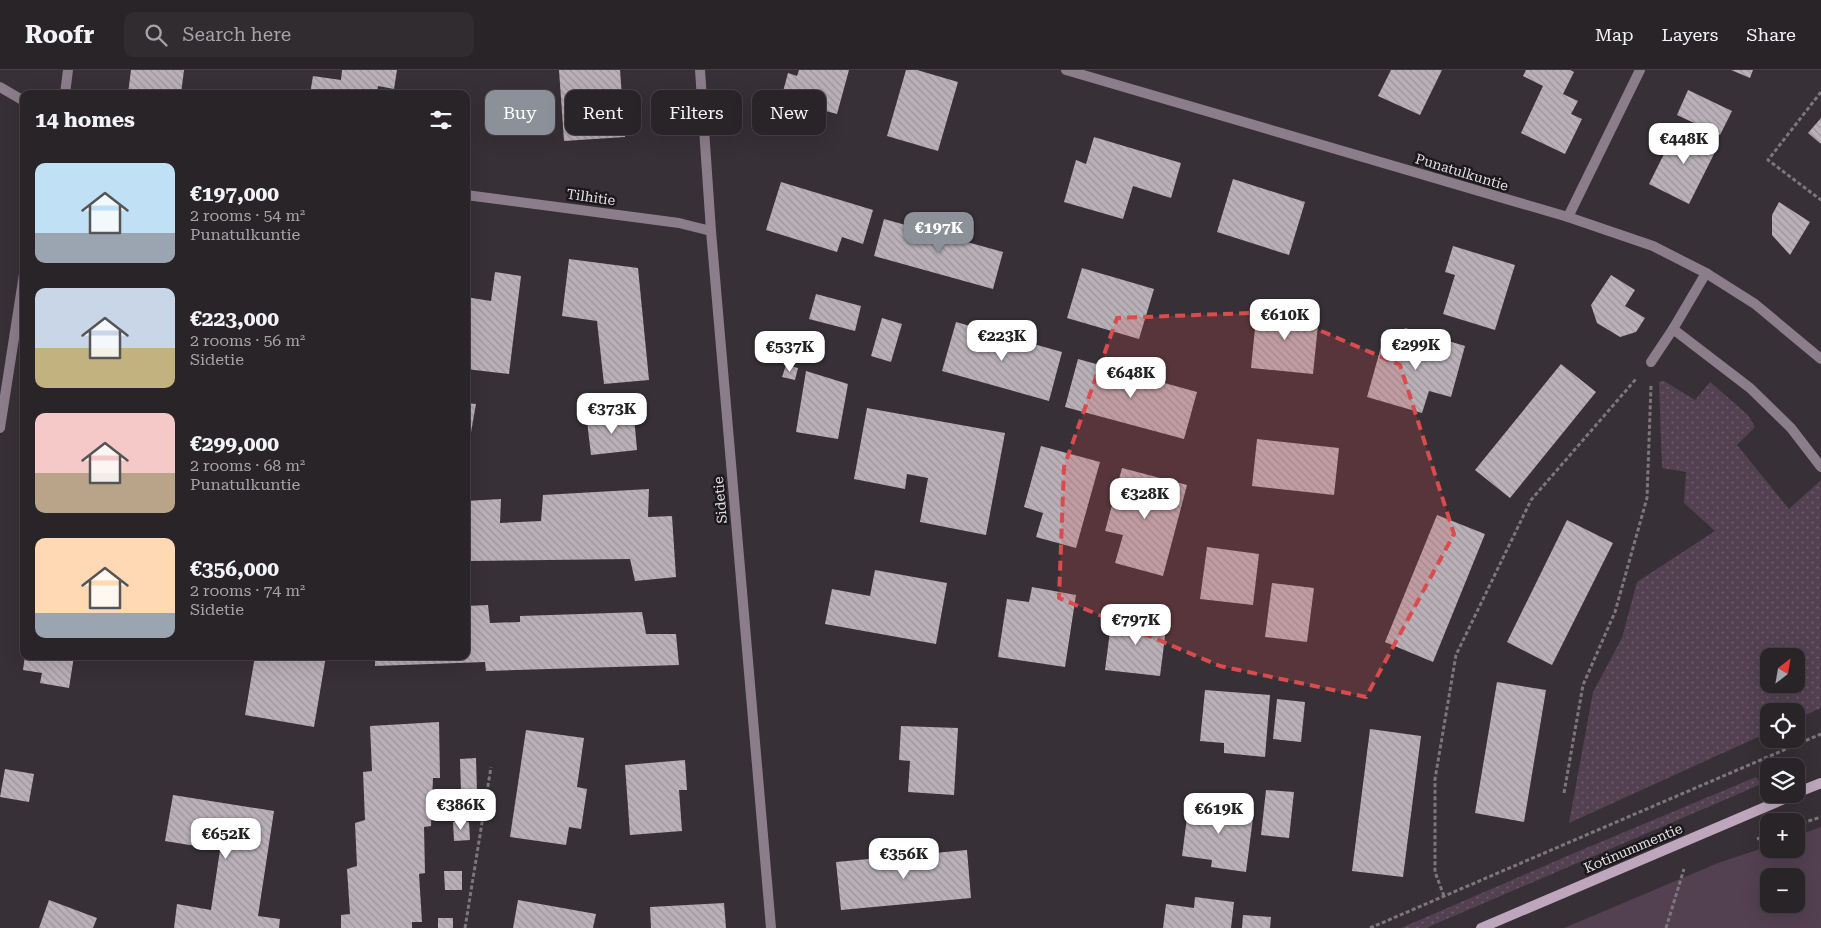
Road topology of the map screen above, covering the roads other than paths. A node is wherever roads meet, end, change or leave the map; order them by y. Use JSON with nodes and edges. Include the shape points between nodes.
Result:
{"nodes":[{"id":1,"x":68,"y":70,"type":"edge"},
{"id":2,"x":700,"y":70,"type":"edge"},
{"id":3,"x":1066,"y":70,"type":"edge"},
{"id":4,"x":1640,"y":70,"type":"edge"},
{"id":5,"x":0,"y":87,"type":"edge"},
{"id":6,"x":65,"y":90,"type":"edge"},
{"id":7,"x":20,"y":99,"type":"edge"},
{"id":8,"x":470,"y":196,"type":"edge"},
{"id":9,"x":1568,"y":218,"type":"junction"},
{"id":10,"x":711,"y":231,"type":"junction"},
{"id":11,"x":1706,"y":273,"type":"junction"},
{"id":12,"x":20,"y":300,"type":"edge"},
{"id":13,"x":1673,"y":329,"type":"junction"},
{"id":14,"x":1821,"y":359,"type":"edge"},
{"id":15,"x":1651,"y":362,"type":"road end"},
{"id":16,"x":0,"y":428,"type":"edge"},
{"id":17,"x":1821,"y":467,"type":"edge"},
{"id":18,"x":1821,"y":782,"type":"edge"},
{"id":19,"x":1805,"y":790,"type":"edge"},
{"id":20,"x":1775,"y":803,"type":"edge"},
{"id":21,"x":771,"y":928,"type":"edge"},
{"id":22,"x":1481,"y":928,"type":"edge"}],
"edges":[{"from":1,"to":6,"type":"street"},
{"from":2,"to":10,"type":"street","name":"Sidetie"},
{"from":3,"to":9,"type":"street","name":"Punatulkuntie"},
{"from":4,"to":9,"type":"street"},
{"from":5,"to":7,"type":"street"},
{"from":8,"to":10,"type":"street","name":"Tilhitie","via":[[679,223]]},
{"from":9,"to":11,"type":"street","name":"Punatulkuntie","via":[[1653,246]]},
{"from":10,"to":21,"type":"street","name":"Sidetie"},
{"from":11,"to":13,"type":"street"},
{"from":11,"to":14,"type":"street","name":"Punatulkuntie","via":[[1755,304]]},
{"from":12,"to":16,"type":"street"},
{"from":13,"to":15,"type":"street"},
{"from":13,"to":17,"type":"street","via":[[1750,388],[1791,428]]},
{"from":18,"to":19,"type":"main road","name":"Kotinummentie"},
{"from":20,"to":22,"type":"main road","name":"Kotinummentie"}]}
